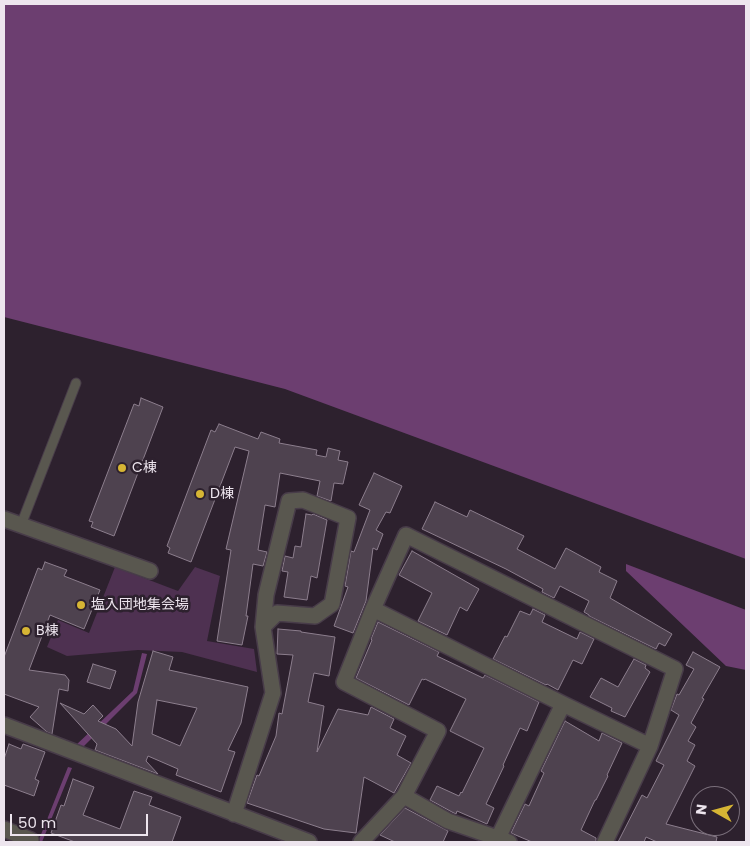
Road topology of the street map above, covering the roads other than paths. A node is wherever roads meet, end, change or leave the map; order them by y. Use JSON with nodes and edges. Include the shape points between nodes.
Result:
{"nodes":[{"id":1,"x":76,"y":383,"type":"dead end"},
{"id":2,"x":4,"y":519,"type":"edge"},
{"id":3,"x":21,"y":525,"type":"junction"},
{"id":4,"x":150,"y":571,"type":"dead end"},
{"id":5,"x":373,"y":609,"type":"junction"},
{"id":6,"x":263,"y":627,"type":"junction"},
{"id":7,"x":563,"y":704,"type":"junction"},
{"id":8,"x":4,"y":725,"type":"edge"},
{"id":9,"x":650,"y":746,"type":"junction"},
{"id":10,"x":404,"y":796,"type":"junction"},
{"id":11,"x":234,"y":814,"type":"junction"},
{"id":12,"x":4,"y":829,"type":"edge"},
{"id":13,"x":31,"y":840,"type":"dead end"},
{"id":14,"x":504,"y":840,"type":"edge"},
{"id":15,"x":309,"y":842,"type":"edge"},
{"id":16,"x":361,"y":842,"type":"edge"},
{"id":17,"x":605,"y":842,"type":"edge"}],
"edges":[{"from":1,"to":3,"type":"lane"},
{"from":2,"to":3,"type":"street"},
{"from":3,"to":4,"type":"street"},
{"from":5,"to":7,"type":"street"},
{"from":5,"to":9,"type":"street","via":[[406,535],[675,669]]},
{"from":5,"to":10,"type":"street","via":[[344,682],[438,731]]},
{"from":6,"to":6,"type":"street","via":[[266,595],[289,501],[302,500],[348,518],[332,604],[315,616],[277,613]]},
{"from":6,"to":11,"type":"street","via":[[273,694]]},
{"from":7,"to":9,"type":"street"},
{"from":7,"to":14,"type":"street"},
{"from":8,"to":11,"type":"street"},
{"from":9,"to":17,"type":"street"},
{"from":10,"to":14,"type":"street","via":[[448,821]]},
{"from":10,"to":16,"type":"street"},
{"from":11,"to":15,"type":"street"},
{"from":12,"to":13,"type":"street"}]}
